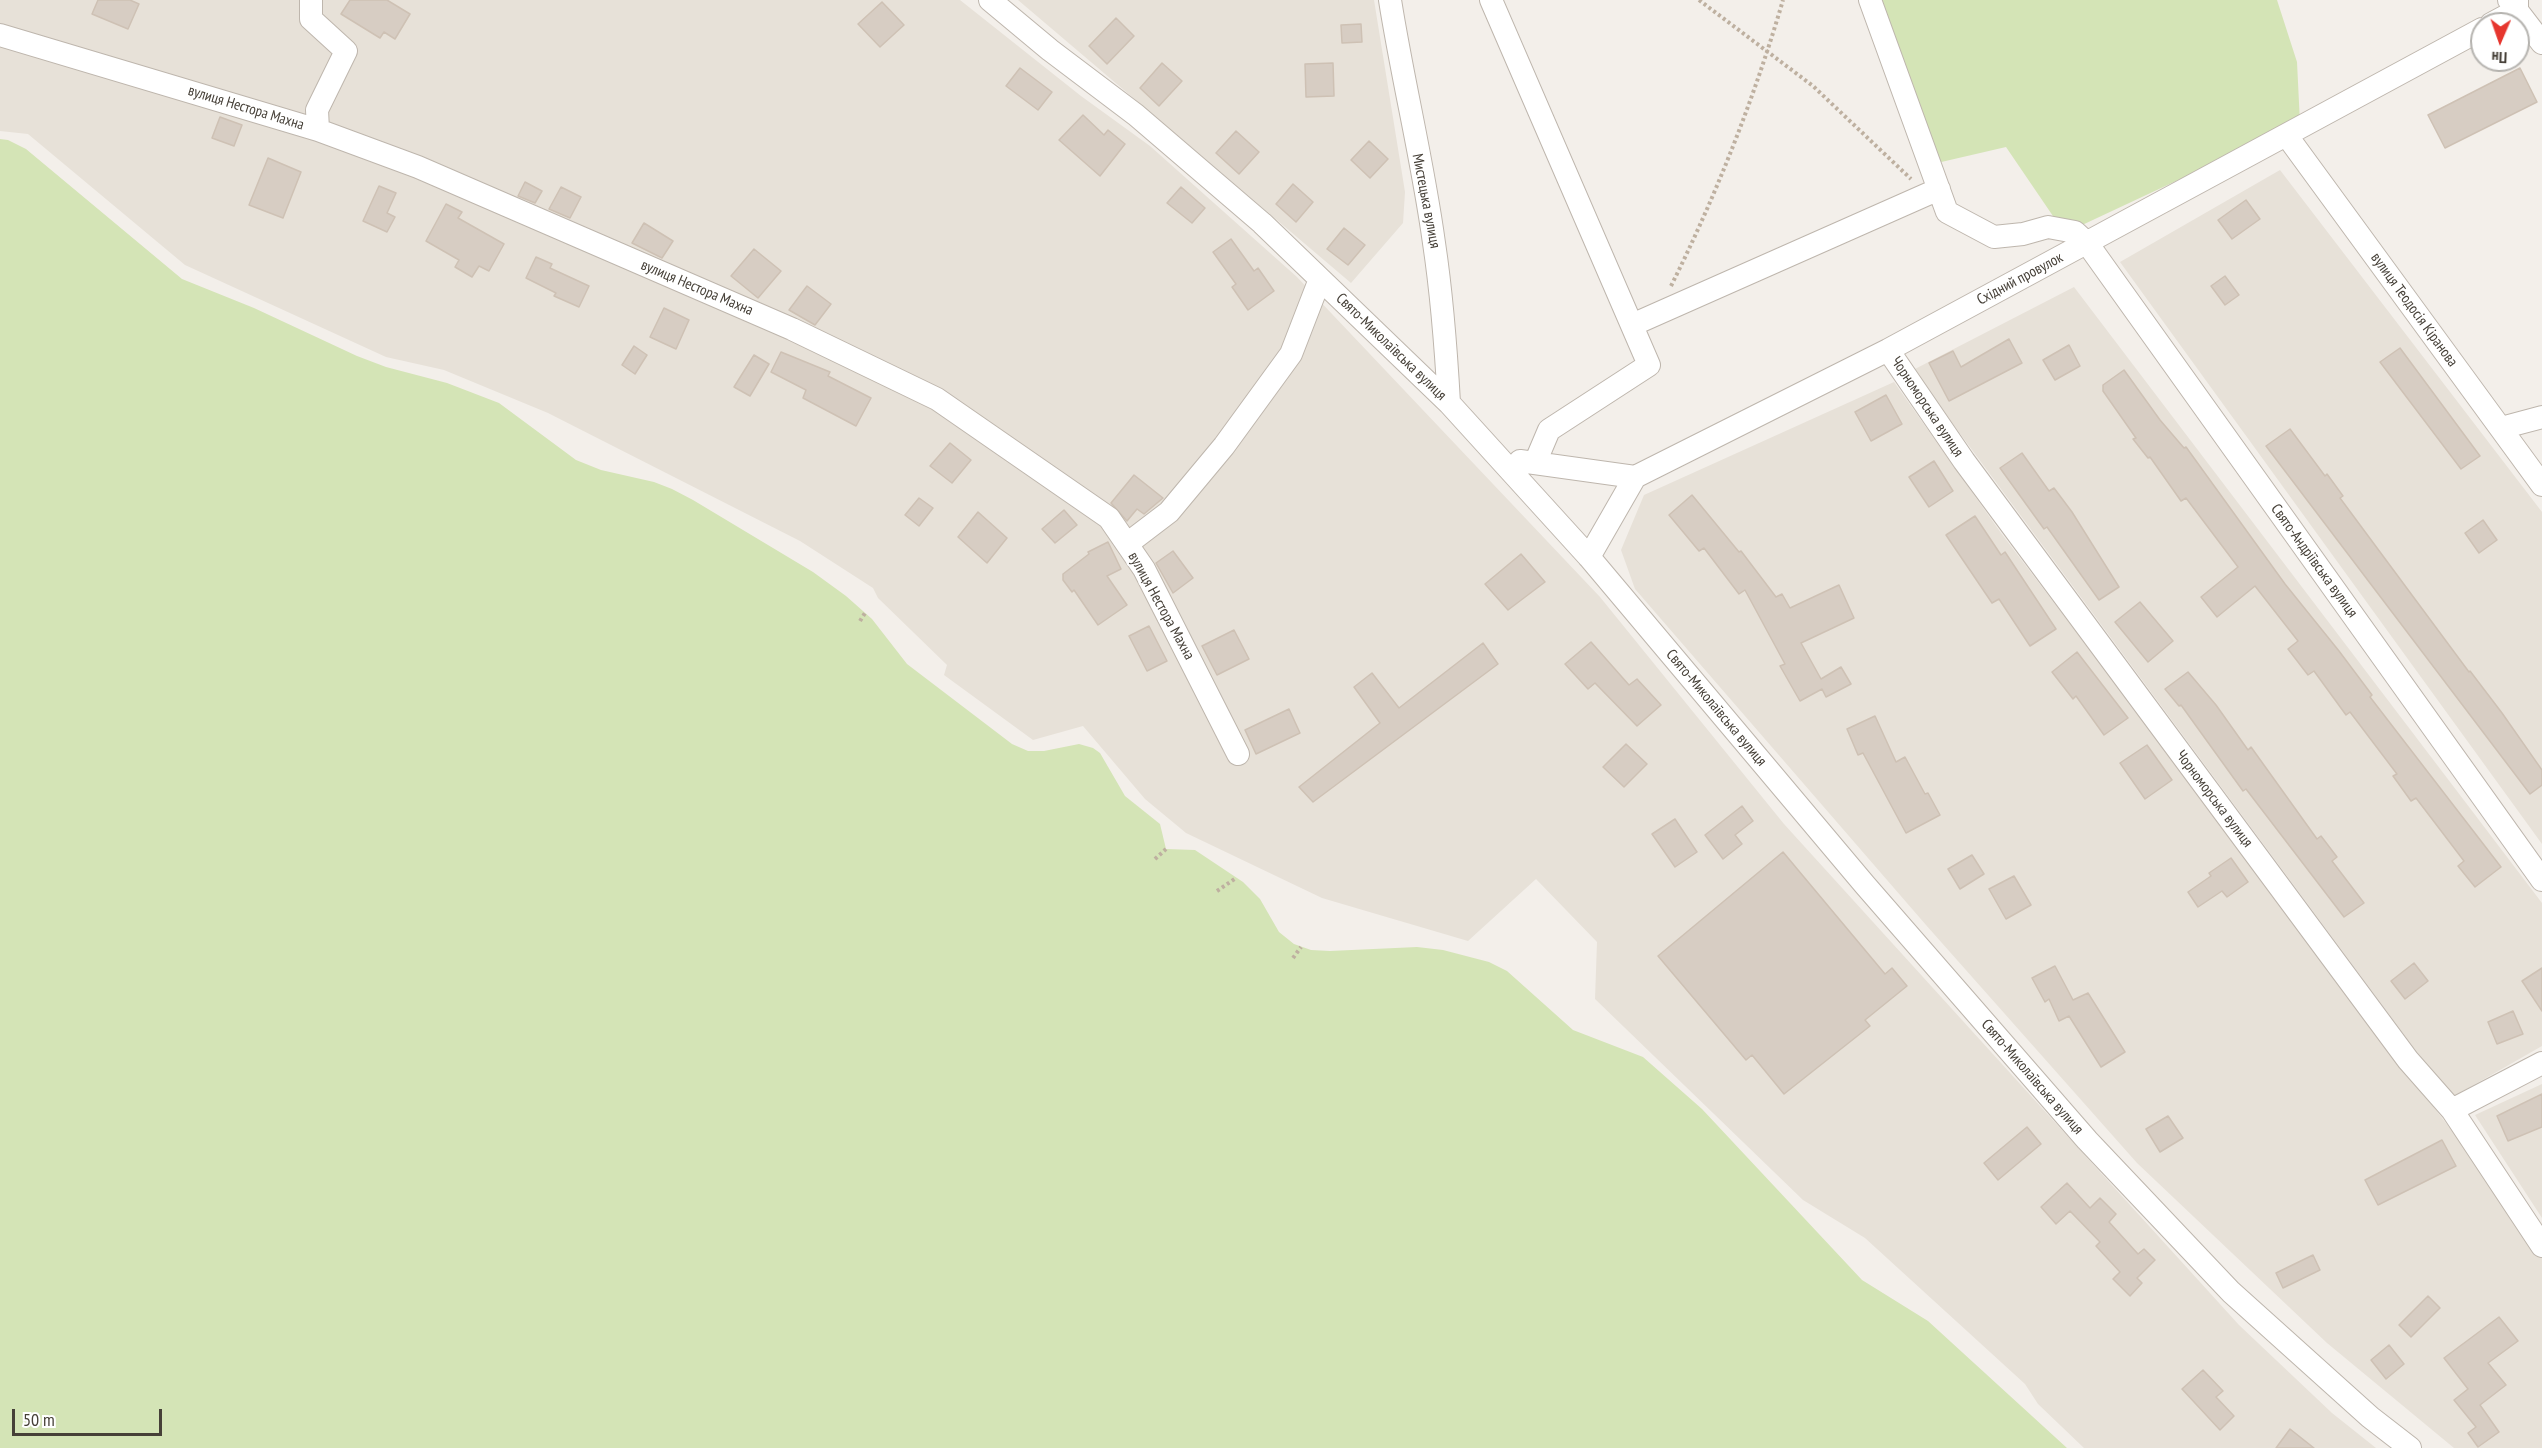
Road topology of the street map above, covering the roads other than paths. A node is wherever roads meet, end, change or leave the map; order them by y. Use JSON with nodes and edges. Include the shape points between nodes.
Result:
{"nodes":[{"id":1,"x":310,"y":0,"type":"edge"},
{"id":2,"x":990,"y":0,"type":"edge"},
{"id":3,"x":1390,"y":0,"type":"edge"},
{"id":4,"x":1491,"y":0,"type":"edge"},
{"id":5,"x":1870,"y":0,"type":"edge"},
{"id":6,"x":2515,"y":3,"type":"edge"},
{"id":7,"x":0,"y":35,"type":"edge"},
{"id":8,"x":2470,"y":36,"type":"edge"},
{"id":9,"x":2542,"y":44,"type":"edge"},
{"id":10,"x":318,"y":130,"type":"junction"},
{"id":11,"x":2287,"y":136,"type":"junction"},
{"id":12,"x":1933,"y":191,"type":"junction"},
{"id":13,"x":2087,"y":243,"type":"junction"},
{"id":14,"x":1320,"y":279,"type":"junction"},
{"id":15,"x":1632,"y":325,"type":"junction"},
{"id":16,"x":1888,"y":350,"type":"junction"},
{"id":17,"x":1449,"y":403,"type":"junction"},
{"id":18,"x":2542,"y":417,"type":"edge"},
{"id":19,"x":2501,"y":428,"type":"junction"},
{"id":20,"x":1500,"y":459,"type":"junction"},
{"id":21,"x":1535,"y":463,"type":"junction"},
{"id":22,"x":1635,"y":477,"type":"junction"},
{"id":23,"x":2542,"y":485,"type":"edge"},
{"id":24,"x":1127,"y":544,"type":"junction"},
{"id":25,"x":1589,"y":557,"type":"junction"},
{"id":26,"x":1238,"y":754,"type":"dead end"},
{"id":27,"x":2542,"y":880,"type":"edge"},
{"id":28,"x":2542,"y":1063,"type":"edge"},
{"id":29,"x":2452,"y":1110,"type":"junction"},
{"id":30,"x":2542,"y":1246,"type":"edge"},
{"id":31,"x":2410,"y":1448,"type":"edge"}],
"edges":[{"from":1,"to":10,"type":"street","via":[[311,19],[346,51],[317,110]]},
{"from":2,"to":14,"type":"street","name":"Свято-Миколаївська вулиця","via":[[1136,115],[1262,223]]},
{"from":3,"to":17,"type":"street","name":"Мистецька вулиця","via":[[1434,241],[1444,312]]},
{"from":4,"to":15,"type":"street"},
{"from":5,"to":12,"type":"street"},
{"from":6,"to":9,"type":"street"},
{"from":7,"to":10,"type":"street","name":"вулиця Нестора Махна"},
{"from":8,"to":11,"type":"street","name":"Східний провулок"},
{"from":10,"to":24,"type":"street","name":"вулиця Нестора Махна","via":[[418,167],[792,329],[937,399],[1109,518]]},
{"from":11,"to":13,"type":"street","name":"Східний провулок"},
{"from":11,"to":19,"type":"street","name":"вулиця Теодосія Кіранова"},
{"from":12,"to":13,"type":"street","via":[[1947,212],[1994,237],[2048,227],[2075,232]]},
{"from":12,"to":15,"type":"street"},
{"from":13,"to":16,"type":"street","name":"Східний провулок"},
{"from":13,"to":27,"type":"street","name":"Свято-Андріївська вулиця"},
{"from":14,"to":17,"type":"street","name":"Свято-Миколаївська вулиця"},
{"from":14,"to":24,"type":"street","via":[[1291,354],[1224,446],[1169,512]]},
{"from":15,"to":21,"type":"street","via":[[1649,365],[1549,430]]},
{"from":16,"to":22,"type":"street","name":"Східний провулок"},
{"from":16,"to":29,"type":"street","name":"Чорноморська вулиця","via":[[1971,471],[2408,1060]]},
{"from":17,"to":20,"type":"street","name":"Свято-Миколаївська вулиця"},
{"from":18,"to":19,"type":"street"},
{"from":19,"to":23,"type":"street","name":"вулиця Теодосія Кіранова"},
{"from":20,"to":21,"type":"street"},
{"from":20,"to":25,"type":"street","name":"Свято-Миколаївська вулиця"},
{"from":21,"to":22,"type":"street"},
{"from":22,"to":25,"type":"street"},
{"from":24,"to":26,"type":"street","name":"вулиця Нестора Махна","via":[[1144,569]]},
{"from":25,"to":31,"type":"street","name":"Свято-Миколаївська вулиця","via":[[1865,885],[2087,1140],[2231,1292]]},
{"from":28,"to":29,"type":"street"},
{"from":29,"to":30,"type":"street","name":"Чорноморська вулиця"}]}
